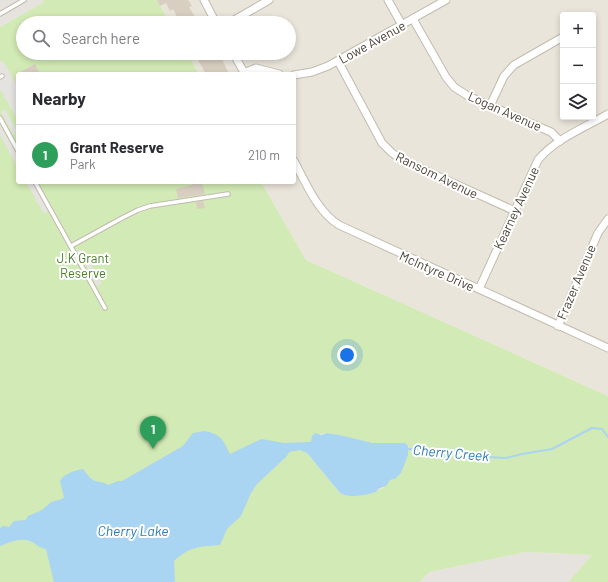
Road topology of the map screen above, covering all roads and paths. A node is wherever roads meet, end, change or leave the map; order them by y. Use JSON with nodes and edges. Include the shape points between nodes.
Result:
{"nodes":[{"id":1,"x":24,"y":0,"type":"edge"},
{"id":2,"x":204,"y":0,"type":"edge"},
{"id":3,"x":269,"y":0,"type":"edge"},
{"id":4,"x":388,"y":0,"type":"edge"},
{"id":5,"x":446,"y":0,"type":"edge"},
{"id":6,"x":0,"y":14,"type":"edge"},
{"id":7,"x":212,"y":16,"type":"edge"},
{"id":8,"x":241,"y":16,"type":"edge"},
{"id":9,"x":413,"y":19,"type":"junction"},
{"id":10,"x":402,"y":25,"type":"junction"},
{"id":11,"x":560,"y":39,"type":"edge"},
{"id":12,"x":237,"y":60,"type":"edge"},
{"id":13,"x":338,"y":61,"type":"junction"},
{"id":14,"x":244,"y":72,"type":"edge"},
{"id":15,"x":247,"y":72,"type":"edge"},
{"id":16,"x":268,"y":72,"type":"edge"},
{"id":17,"x":296,"y":75,"type":"edge"},
{"id":18,"x":490,"y":106,"type":"junction"},
{"id":19,"x":608,"y":114,"type":"edge"},
{"id":20,"x":0,"y":118,"type":"edge"},
{"id":21,"x":16,"y":140,"type":"edge"},
{"id":22,"x":560,"y":141,"type":"junction"},
{"id":23,"x":13,"y":142,"type":"junction"},
{"id":24,"x":16,"y":147,"type":"edge"},
{"id":25,"x":296,"y":164,"type":"edge"},
{"id":26,"x":36,"y":184,"type":"edge"},
{"id":27,"x":228,"y":194,"type":"dead end"},
{"id":28,"x":515,"y":211,"type":"junction"},
{"id":29,"x":608,"y":219,"type":"edge"},
{"id":30,"x":71,"y":246,"type":"junction"},
{"id":31,"x":479,"y":289,"type":"junction"},
{"id":32,"x":105,"y":308,"type":"dead end"},
{"id":33,"x":558,"y":326,"type":"junction"},
{"id":34,"x":608,"y":348,"type":"edge"}],
"edges":[{"from":1,"to":6,"type":"lane"},
{"from":2,"to":7,"type":"street"},
{"from":3,"to":8,"type":"street"},
{"from":4,"to":10,"type":"street"},
{"from":5,"to":9,"type":"street","name":"Lowe Avenue"},
{"from":9,"to":10,"type":"street","name":"Lowe Avenue"},
{"from":9,"to":18,"type":"street","name":"Logan Avenue","via":[[454,87]]},
{"from":10,"to":13,"type":"street","name":"Lowe Avenue"},
{"from":11,"to":18,"type":"street","via":[[514,65],[504,76]]},
{"from":12,"to":14,"type":"street"},
{"from":13,"to":17,"type":"street","name":"Lowe Avenue","via":[[320,70]]},
{"from":13,"to":28,"type":"street","name":"Ransom Avenue","via":[[382,142],[391,152],[400,159]]},
{"from":15,"to":16,"type":"street","via":[[256,68]]},
{"from":18,"to":22,"type":"street","name":"Logan Avenue","via":[[551,132]]},
{"from":19,"to":22,"type":"street","name":"Kearney Avenue"},
{"from":20,"to":23,"type":"lane"},
{"from":21,"to":23,"type":"lane"},
{"from":22,"to":28,"type":"street","name":"Kearney Avenue","via":[[545,151],[538,160]]},
{"from":23,"to":24,"type":"lane"},
{"from":25,"to":31,"type":"street","name":"McIntyre Drive","via":[[322,210],[334,222]]},
{"from":26,"to":30,"type":"lane"},
{"from":27,"to":30,"type":"lane","via":[[150,206]]},
{"from":28,"to":31,"type":"street","name":"Kearney Avenue"},
{"from":29,"to":33,"type":"street","name":"Frazer Avenue","via":[[598,233]]},
{"from":30,"to":32,"type":"lane"},
{"from":31,"to":33,"type":"street","name":"McIntyre Drive"},
{"from":33,"to":34,"type":"street","name":"McIntyre Drive"}]}
